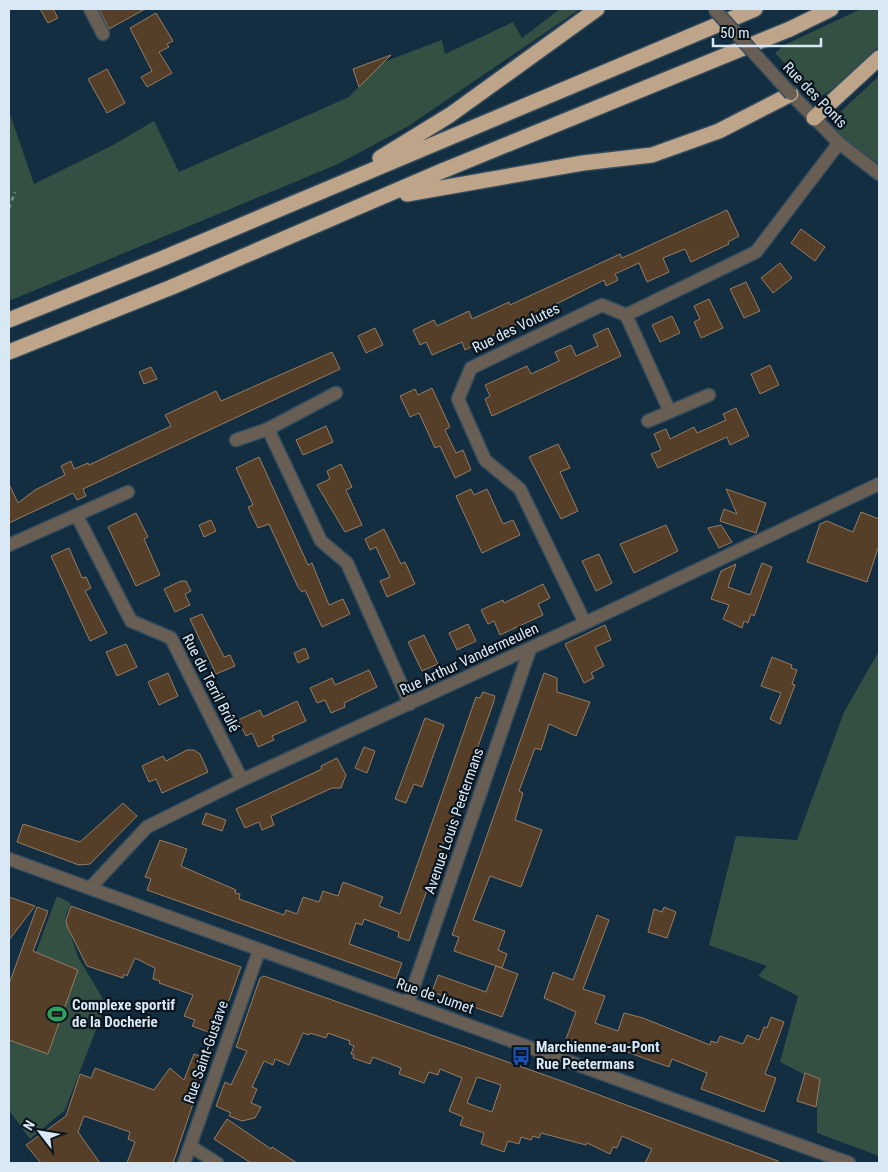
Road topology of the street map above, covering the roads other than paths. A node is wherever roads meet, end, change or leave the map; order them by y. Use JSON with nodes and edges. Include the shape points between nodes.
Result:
{"nodes":[{"id":1,"x":90,"y":9,"type":"edge"},
{"id":2,"x":597,"y":9,"type":"edge"},
{"id":3,"x":714,"y":9,"type":"edge"},
{"id":4,"x":755,"y":9,"type":"edge"},
{"id":5,"x":831,"y":9,"type":"edge"},
{"id":6,"x":103,"y":34,"type":"dead end"},
{"id":7,"x":879,"y":58,"type":"edge"},
{"id":8,"x":791,"y":94,"type":"junction"},
{"id":9,"x":814,"y":118,"type":"junction"},
{"id":10,"x":839,"y":143,"type":"junction"},
{"id":11,"x":879,"y":174,"type":"edge"},
{"id":12,"x":335,"y":185,"type":"junction"},
{"id":13,"x":376,"y":200,"type":"junction"},
{"id":14,"x":626,"y":315,"type":"junction"},
{"id":15,"x":9,"y":320,"type":"edge"},
{"id":16,"x":9,"y":352,"type":"edge"},
{"id":17,"x":336,"y":393,"type":"dead end"},
{"id":18,"x":710,"y":394,"type":"dead end"},
{"id":19,"x":670,"y":412,"type":"junction"},
{"id":20,"x":648,"y":421,"type":"dead end"},
{"id":21,"x":268,"y":429,"type":"junction"},
{"id":22,"x":236,"y":440,"type":"dead end"},
{"id":23,"x":879,"y":484,"type":"edge"},
{"id":24,"x":128,"y":492,"type":"dead end"},
{"id":25,"x":77,"y":516,"type":"junction"},
{"id":26,"x":9,"y":545,"type":"edge"},
{"id":27,"x":585,"y":623,"type":"junction"},
{"id":28,"x":530,"y":648,"type":"junction"},
{"id":29,"x":410,"y":704,"type":"junction"},
{"id":30,"x":242,"y":780,"type":"junction"},
{"id":31,"x":9,"y":859,"type":"edge"},
{"id":32,"x":90,"y":888,"type":"junction"},
{"id":33,"x":259,"y":951,"type":"junction"},
{"id":34,"x":408,"y":1004,"type":"junction"},
{"id":35,"x":190,"y":1146,"type":"junction"},
{"id":36,"x":184,"y":1163,"type":"edge"},
{"id":37,"x":217,"y":1163,"type":"edge"},
{"id":38,"x":849,"y":1163,"type":"edge"}],
"edges":[{"from":1,"to":6,"type":"street"},
{"from":2,"to":12,"type":"highway","via":[[450,115]]},
{"from":3,"to":8,"type":"street","name":"Rue des Ponts","bridge":true},
{"from":4,"to":12,"type":"highway"},
{"from":5,"to":13,"type":"highway","via":[[790,30]]},
{"from":7,"to":9,"type":"highway"},
{"from":8,"to":9,"type":"street","name":"Rue des Ponts"},
{"from":8,"to":13,"type":"highway","via":[[719,131],[652,155],[584,163]]},
{"from":9,"to":10,"type":"street","name":"Rue des Ponts"},
{"from":10,"to":11,"type":"street","name":"Rue des Ponts"},
{"from":10,"to":14,"type":"street","via":[[756,252]]},
{"from":12,"to":15,"type":"highway","via":[[161,260]]},
{"from":13,"to":16,"type":"highway"},
{"from":14,"to":19,"type":"street"},
{"from":14,"to":27,"type":"street","name":"Rue des Volutes","via":[[602,305],[471,368],[458,400],[485,460],[520,489]]},
{"from":17,"to":21,"type":"street"},
{"from":18,"to":19,"type":"street"},
{"from":19,"to":20,"type":"street"},
{"from":21,"to":22,"type":"street"},
{"from":21,"to":29,"type":"street","via":[[321,541],[347,563]]},
{"from":23,"to":27,"type":"street","name":"Rue Arthur Vandermeulen"},
{"from":24,"to":25,"type":"street"},
{"from":25,"to":26,"type":"street"},
{"from":25,"to":30,"type":"street","name":"Rue du Terril Brûlé","via":[[131,621],[171,638]]},
{"from":27,"to":28,"type":"street","name":"Rue Arthur Vandermeulen"},
{"from":28,"to":29,"type":"street","name":"Rue Arthur Vandermeulen"},
{"from":28,"to":34,"type":"street","name":"Avenue Louis Peetermans"},
{"from":29,"to":30,"type":"street","name":"Rue Arthur Vandermeulen"},
{"from":30,"to":32,"type":"street","name":"Rue Arthur Vandermeulen","via":[[147,827]]},
{"from":31,"to":32,"type":"street","name":"Rue de Jumet"},
{"from":32,"to":33,"type":"street","name":"Rue de Jumet"},
{"from":33,"to":34,"type":"street","name":"Rue de Jumet"},
{"from":33,"to":35,"type":"street","name":"Rue Saint-Gustave"},
{"from":34,"to":38,"type":"street","name":"Rue de Jumet"},
{"from":35,"to":36,"type":"street","name":"Rue Saint-Gustave"},
{"from":35,"to":37,"type":"street"}]}
